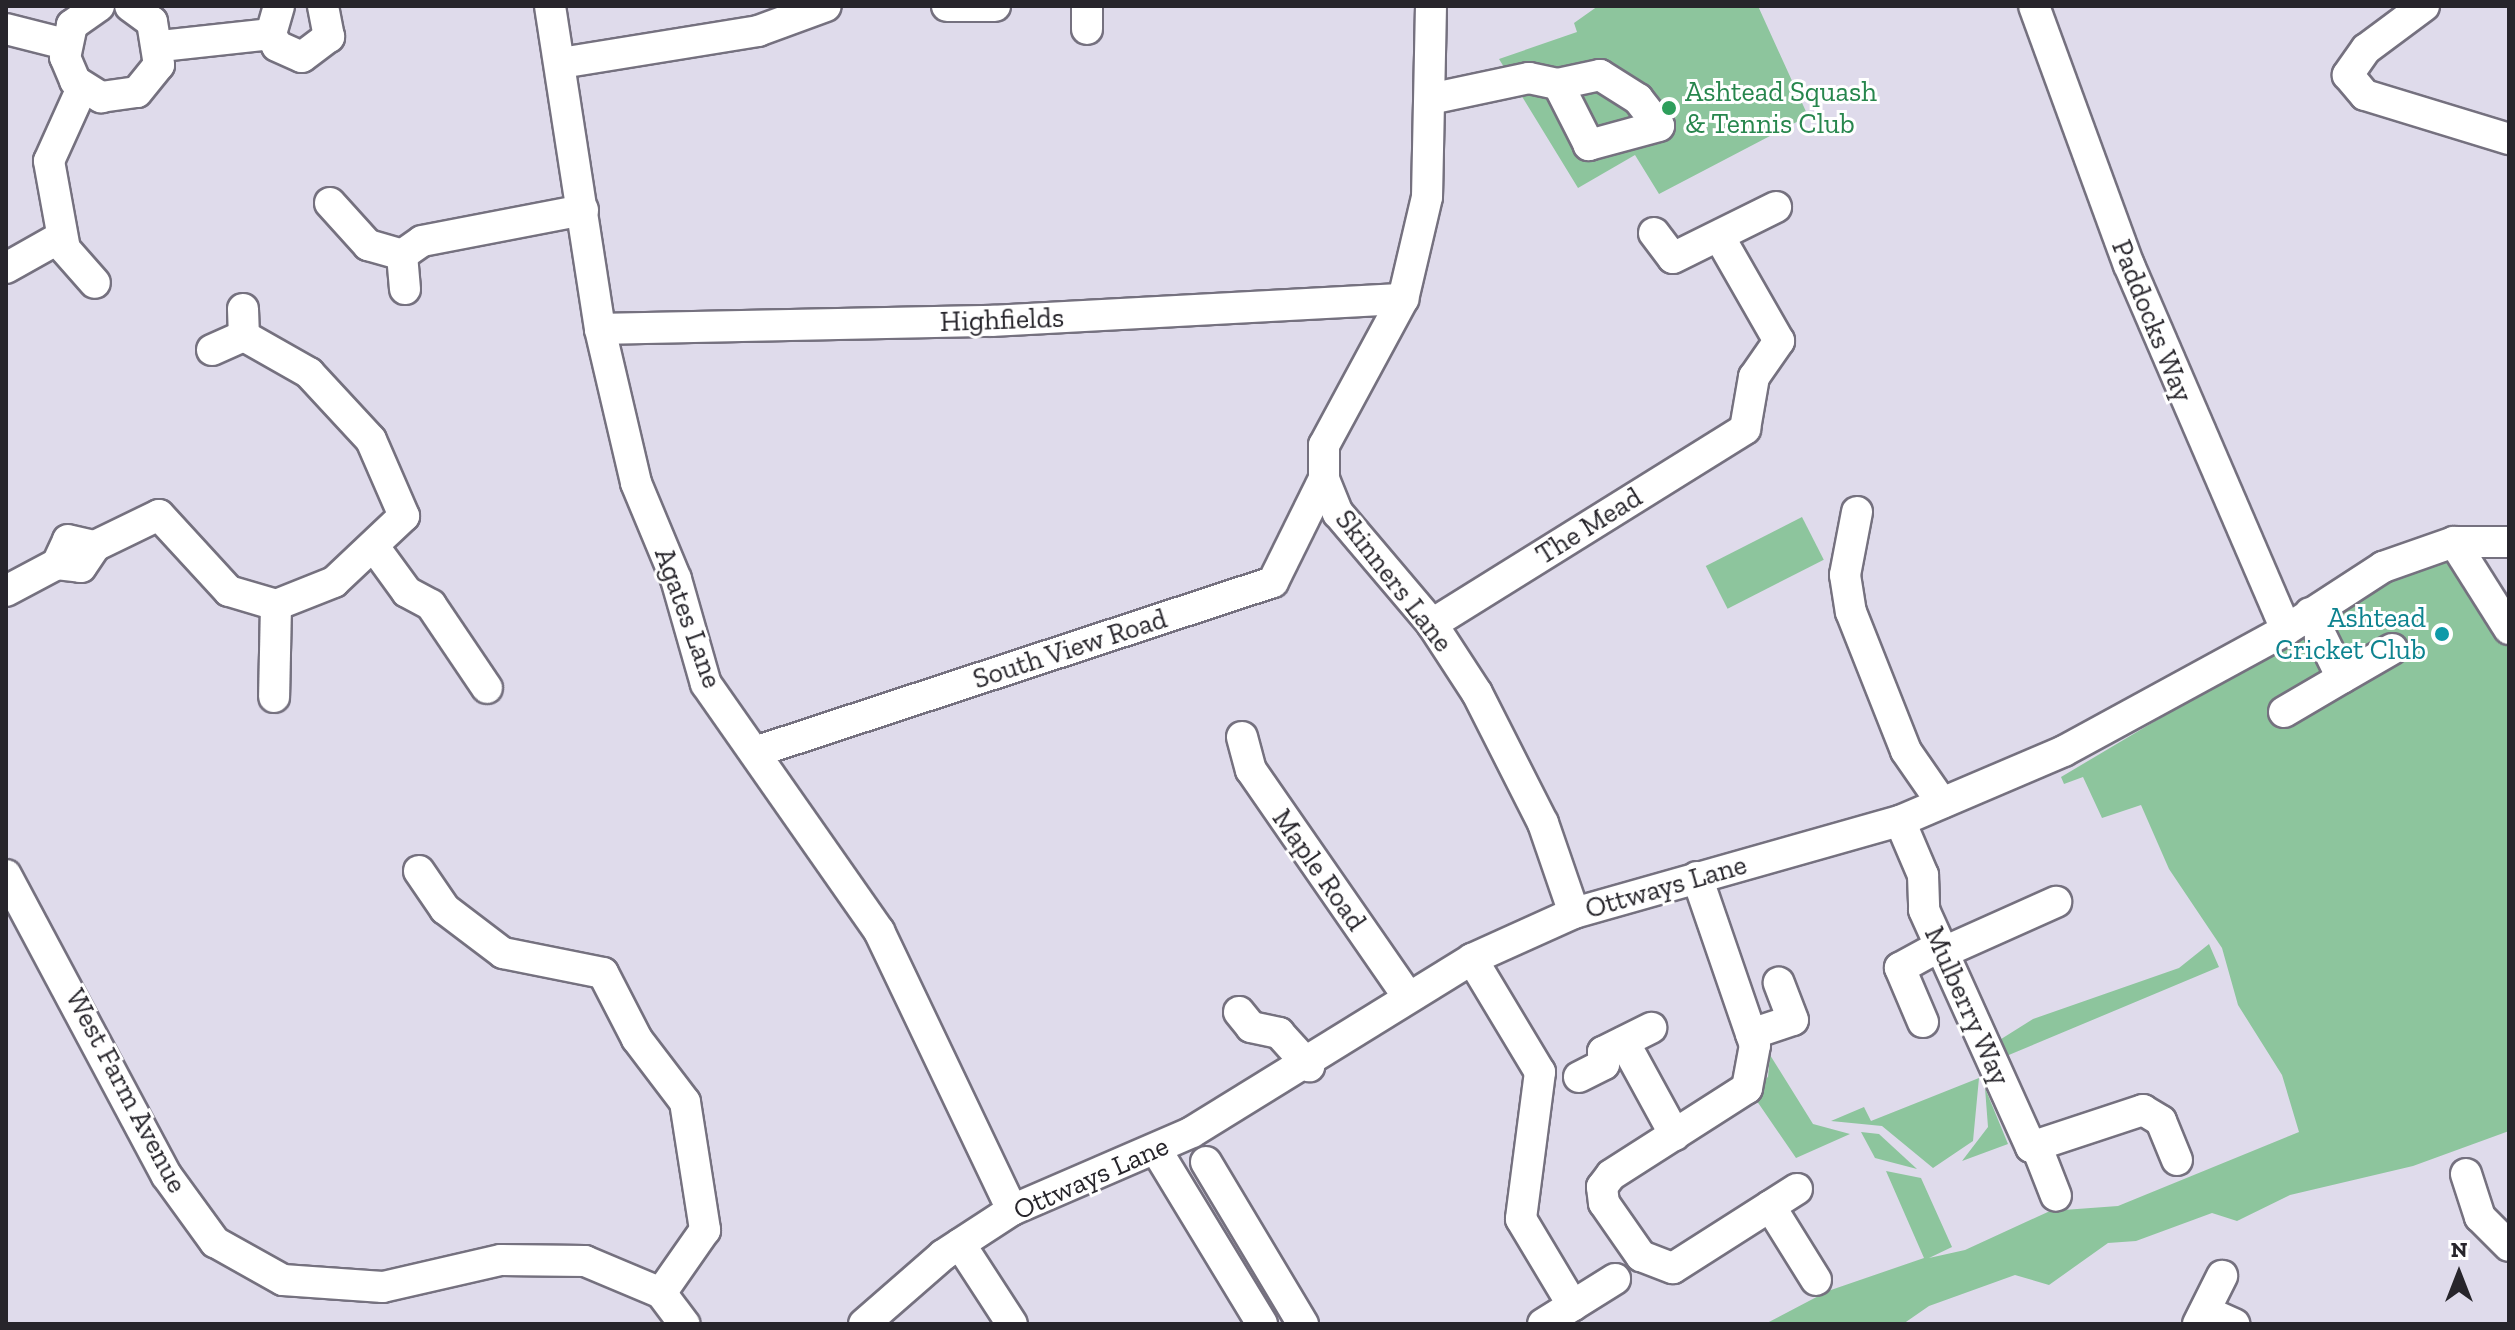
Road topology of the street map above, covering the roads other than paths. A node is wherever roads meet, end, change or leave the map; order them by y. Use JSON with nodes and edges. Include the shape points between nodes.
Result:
{"nodes":[{"id":1,"x":99,"y":6,"type":"edge"},
{"id":2,"x":130,"y":6,"type":"edge"},
{"id":3,"x":323,"y":6,"type":"edge"},
{"id":4,"x":550,"y":6,"type":"edge"},
{"id":5,"x":826,"y":6,"type":"edge"},
{"id":6,"x":947,"y":6,"type":"edge"},
{"id":7,"x":995,"y":6,"type":"edge"},
{"id":8,"x":1431,"y":6,"type":"edge"},
{"id":9,"x":2034,"y":6,"type":"edge"},
{"id":10,"x":2424,"y":6,"type":"edge"},
{"id":11,"x":275,"y":20,"type":"edge"},
{"id":12,"x":6,"y":29,"type":"edge"},
{"id":13,"x":65,"y":44,"type":"junction"},
{"id":14,"x":161,"y":46,"type":"junction"},
{"id":15,"x":561,"y":63,"type":"junction"},
{"id":16,"x":1558,"y":84,"type":"dead end"},
{"id":17,"x":82,"y":88,"type":"junction"},
{"id":18,"x":1430,"y":99,"type":"junction"},
{"id":19,"x":2509,"y":139,"type":"edge"},
{"id":20,"x":330,"y":203,"type":"dead end"},
{"id":21,"x":1776,"y":207,"type":"dead end"},
{"id":22,"x":583,"y":210,"type":"junction"},
{"id":23,"x":1654,"y":233,"type":"dead end"},
{"id":24,"x":61,"y":237,"type":"junction"},
{"id":25,"x":1720,"y":238,"type":"junction"},
{"id":26,"x":402,"y":255,"type":"junction"},
{"id":27,"x":6,"y":268,"type":"edge"},
{"id":28,"x":95,"y":283,"type":"dead end"},
{"id":29,"x":405,"y":289,"type":"dead end"},
{"id":30,"x":1403,"y":299,"type":"junction"},
{"id":31,"x":600,"y":329,"type":"junction"},
{"id":32,"x":212,"y":350,"type":"dead end"},
{"id":33,"x":1324,"y":479,"type":"junction"},
{"id":34,"x":1857,"y":512,"type":"dead end"},
{"id":35,"x":2454,"y":542,"type":"junction"},
{"id":36,"x":2509,"y":542,"type":"edge"},
{"id":37,"x":375,"y":548,"type":"junction"},
{"id":38,"x":6,"y":591,"type":"edge"},
{"id":39,"x":276,"y":605,"type":"junction"},
{"id":40,"x":2298,"y":622,"type":"junction"},
{"id":41,"x":1432,"y":624,"type":"junction"},
{"id":42,"x":2509,"y":629,"type":"edge"},
{"id":43,"x":2392,"y":649,"type":"dead end"},
{"id":44,"x":2342,"y":678,"type":"junction"},
{"id":45,"x":487,"y":688,"type":"dead end"},
{"id":46,"x":274,"y":697,"type":"dead end"},
{"id":47,"x":2284,"y":712,"type":"dead end"},
{"id":48,"x":1242,"y":737,"type":"dead end"},
{"id":49,"x":758,"y":751,"type":"junction"},
{"id":50,"x":1942,"y":803,"type":"junction"},
{"id":51,"x":1900,"y":821,"type":"junction"},
{"id":52,"x":419,"y":871,"type":"dead end"},
{"id":53,"x":1697,"y":877,"type":"junction"},
{"id":54,"x":9,"y":887,"type":"edge"},
{"id":55,"x":2056,"y":902,"type":"dead end"},
{"id":56,"x":1574,"y":913,"type":"junction"},
{"id":57,"x":1942,"y":949,"type":"junction"},
{"id":58,"x":1472,"y":959,"type":"junction"},
{"id":59,"x":1779,"y":983,"type":"dead end"},
{"id":60,"x":1408,"y":997,"type":"junction"},
{"id":61,"x":1239,"y":1012,"type":"dead end"},
{"id":62,"x":1923,"y":1022,"type":"dead end"},
{"id":63,"x":1651,"y":1028,"type":"dead end"},
{"id":64,"x":1751,"y":1034,"type":"junction"},
{"id":65,"x":1624,"y":1042,"type":"junction"},
{"id":66,"x":1309,"y":1066,"type":"junction"},
{"id":67,"x":1579,"y":1077,"type":"dead end"},
{"id":68,"x":1675,"y":1135,"type":"junction"},
{"id":69,"x":2033,"y":1146,"type":"junction"},
{"id":70,"x":1157,"y":1151,"type":"junction"},
{"id":71,"x":2177,"y":1160,"type":"dead end"},
{"id":72,"x":1206,"y":1162,"type":"dead end"},
{"id":73,"x":2466,"y":1174,"type":"dead end"},
{"id":74,"x":1797,"y":1189,"type":"dead end"},
{"id":75,"x":2056,"y":1196,"type":"dead end"},
{"id":76,"x":1770,"y":1206,"type":"junction"},
{"id":77,"x":1012,"y":1210,"type":"junction"},
{"id":78,"x":2507,"y":1240,"type":"edge"},
{"id":79,"x":960,"y":1244,"type":"junction"},
{"id":80,"x":2222,"y":1276,"type":"dead end"},
{"id":81,"x":1615,"y":1279,"type":"dead end"},
{"id":82,"x":1816,"y":1280,"type":"dead end"},
{"id":83,"x":661,"y":1293,"type":"junction"},
{"id":84,"x":1573,"y":1306,"type":"junction"},
{"id":85,"x":2213,"y":1320,"type":"edge"},
{"id":86,"x":684,"y":1324,"type":"edge"},
{"id":87,"x":864,"y":1324,"type":"edge"},
{"id":88,"x":1012,"y":1324,"type":"edge"},
{"id":89,"x":1262,"y":1324,"type":"edge"},
{"id":90,"x":1303,"y":1324,"type":"edge"},
{"id":91,"x":1543,"y":1324,"type":"edge"}],
"edges":[{"from":1,"to":13,"type":"street","via":[[72,25]]},
{"from":2,"to":14,"type":"street","via":[[152,22]]},
{"from":3,"to":11,"type":"street","via":[[331,29],[318,51],[289,54]]},
{"from":4,"to":15,"type":"street","name":"Agates Lane"},
{"from":5,"to":15,"type":"street","via":[[758,31]]},
{"from":6,"to":7,"type":"street"},
{"from":8,"to":18,"type":"street","name":"Skinners Lane"},
{"from":9,"to":40,"type":"street","name":"Paddocks Way","via":[[2129,265]]},
{"from":10,"to":19,"type":"street","via":[[2366,49],[2348,75],[2365,95]]},
{"from":11,"to":14,"type":"street"},
{"from":12,"to":13,"type":"street"},
{"from":13,"to":17,"type":"street","via":[[68,70]]},
{"from":14,"to":17,"type":"street","via":[[159,65],[137,92],[101,97]]},
{"from":15,"to":22,"type":"street","name":"Agates Lane"},
{"from":16,"to":18,"type":"street","via":[[1529,78]]},
{"from":17,"to":24,"type":"street","via":[[49,161]]},
{"from":18,"to":30,"type":"street","name":"Skinners Lane","via":[[1427,197]]},
{"from":20,"to":26,"type":"street","via":[[368,245]]},
{"from":21,"to":25,"type":"street"},
{"from":22,"to":26,"type":"street","via":[[444,232]]},
{"from":22,"to":31,"type":"street","name":"Agates Lane"},
{"from":23,"to":25,"type":"street","via":[[1673,258]]},
{"from":24,"to":27,"type":"street"},
{"from":24,"to":28,"type":"street"},
{"from":25,"to":41,"type":"street","name":"The Mead","via":[[1779,341],[1754,377],[1745,429]]},
{"from":26,"to":29,"type":"street"},
{"from":30,"to":31,"type":"street","name":"Highfields","via":[[992,321]]},
{"from":30,"to":33,"type":"street","name":"Skinners Lane","via":[[1324,445]]},
{"from":31,"to":49,"type":"street","name":"Agates Lane","via":[[636,483],[676,579],[706,684]]},
{"from":32,"to":37,"type":"street","via":[[244,322],[309,373],[371,440],[404,516]]},
{"from":33,"to":41,"type":"street","name":"Skinners Lane","via":[[1338,513]]},
{"from":33,"to":49,"type":"street","name":"South View Road","via":[[1273,582]]},
{"from":34,"to":50,"type":"street","via":[[1845,575],[1851,612],[1906,751]]},
{"from":35,"to":36,"type":"street","name":"Ottways Lane"},
{"from":35,"to":40,"type":"street","name":"Ottways Lane","via":[[2383,567]]},
{"from":35,"to":42,"type":"street"},
{"from":37,"to":39,"type":"street","via":[[334,582]]},
{"from":37,"to":45,"type":"street","via":[[407,592],[431,605]]},
{"from":38,"to":39,"type":"street","via":[[57,564],[68,540],[95,546],[159,515],[229,591]]},
{"from":39,"to":46,"type":"street"},
{"from":40,"to":44,"type":"street","name":"Paddocks Way"},
{"from":40,"to":50,"type":"street","name":"Ottways Lane","via":[[2064,751]]},
{"from":41,"to":56,"type":"street","name":"Skinners Lane","via":[[1477,693],[1543,823]]},
{"from":43,"to":44,"type":"street"},
{"from":44,"to":47,"type":"street"},
{"from":48,"to":60,"type":"street","name":"Maple Road","via":[[1251,770]]},
{"from":49,"to":77,"type":"street","name":"Agates Lane","via":[[879,931]]},
{"from":50,"to":51,"type":"street","name":"Ottways Lane"},
{"from":51,"to":53,"type":"street","name":"Ottways Lane"},
{"from":51,"to":57,"type":"street","name":"Mulberry Way"},
{"from":52,"to":83,"type":"street","via":[[445,909],[503,953],[603,973],[637,1039],[685,1102],[705,1230]]},
{"from":53,"to":56,"type":"street","name":"Ottways Lane"},
{"from":53,"to":64,"type":"street"},
{"from":54,"to":83,"type":"street","name":"West Farm Avenue","via":[[167,1176],[215,1242],[283,1280],[383,1287],[501,1260],[585,1261]]},
{"from":55,"to":57,"type":"street"},
{"from":56,"to":58,"type":"street","name":"Ottways Lane"},
{"from":57,"to":62,"type":"street","via":[[1900,968]]},
{"from":57,"to":69,"type":"street","name":"Mulberry Way"},
{"from":58,"to":60,"type":"street","name":"Ottways Lane"},
{"from":58,"to":84,"type":"street","via":[[1540,1072],[1521,1219]]},
{"from":59,"to":64,"type":"street","via":[[1793,1020]]},
{"from":60,"to":66,"type":"street","name":"Ottways Lane"},
{"from":61,"to":66,"type":"street","via":[[1251,1027],[1279,1033]]},
{"from":63,"to":65,"type":"street"},
{"from":64,"to":68,"type":"street","via":[[1747,1088]]},
{"from":65,"to":67,"type":"street"},
{"from":65,"to":68,"type":"street"},
{"from":66,"to":70,"type":"street","name":"Ottways Lane"},
{"from":68,"to":76,"type":"street","via":[[1605,1181],[1602,1195],[1641,1256],[1673,1268]]},
{"from":69,"to":71,"type":"street","via":[[2143,1110],[2161,1121]]},
{"from":69,"to":75,"type":"street","name":"Mulberry Way"},
{"from":70,"to":77,"type":"street","name":"Ottways Lane"},
{"from":70,"to":89,"type":"street"},
{"from":72,"to":90,"type":"street"},
{"from":73,"to":78,"type":"street","via":[[2480,1217]]},
{"from":74,"to":76,"type":"street"},
{"from":76,"to":82,"type":"street"},
{"from":77,"to":79,"type":"street","name":"Ottways Lane"},
{"from":79,"to":87,"type":"street","name":"Ottways Lane"},
{"from":79,"to":88,"type":"street"},
{"from":80,"to":85,"type":"street"},
{"from":81,"to":84,"type":"street"},
{"from":83,"to":86,"type":"street"},
{"from":84,"to":91,"type":"street"}]}
